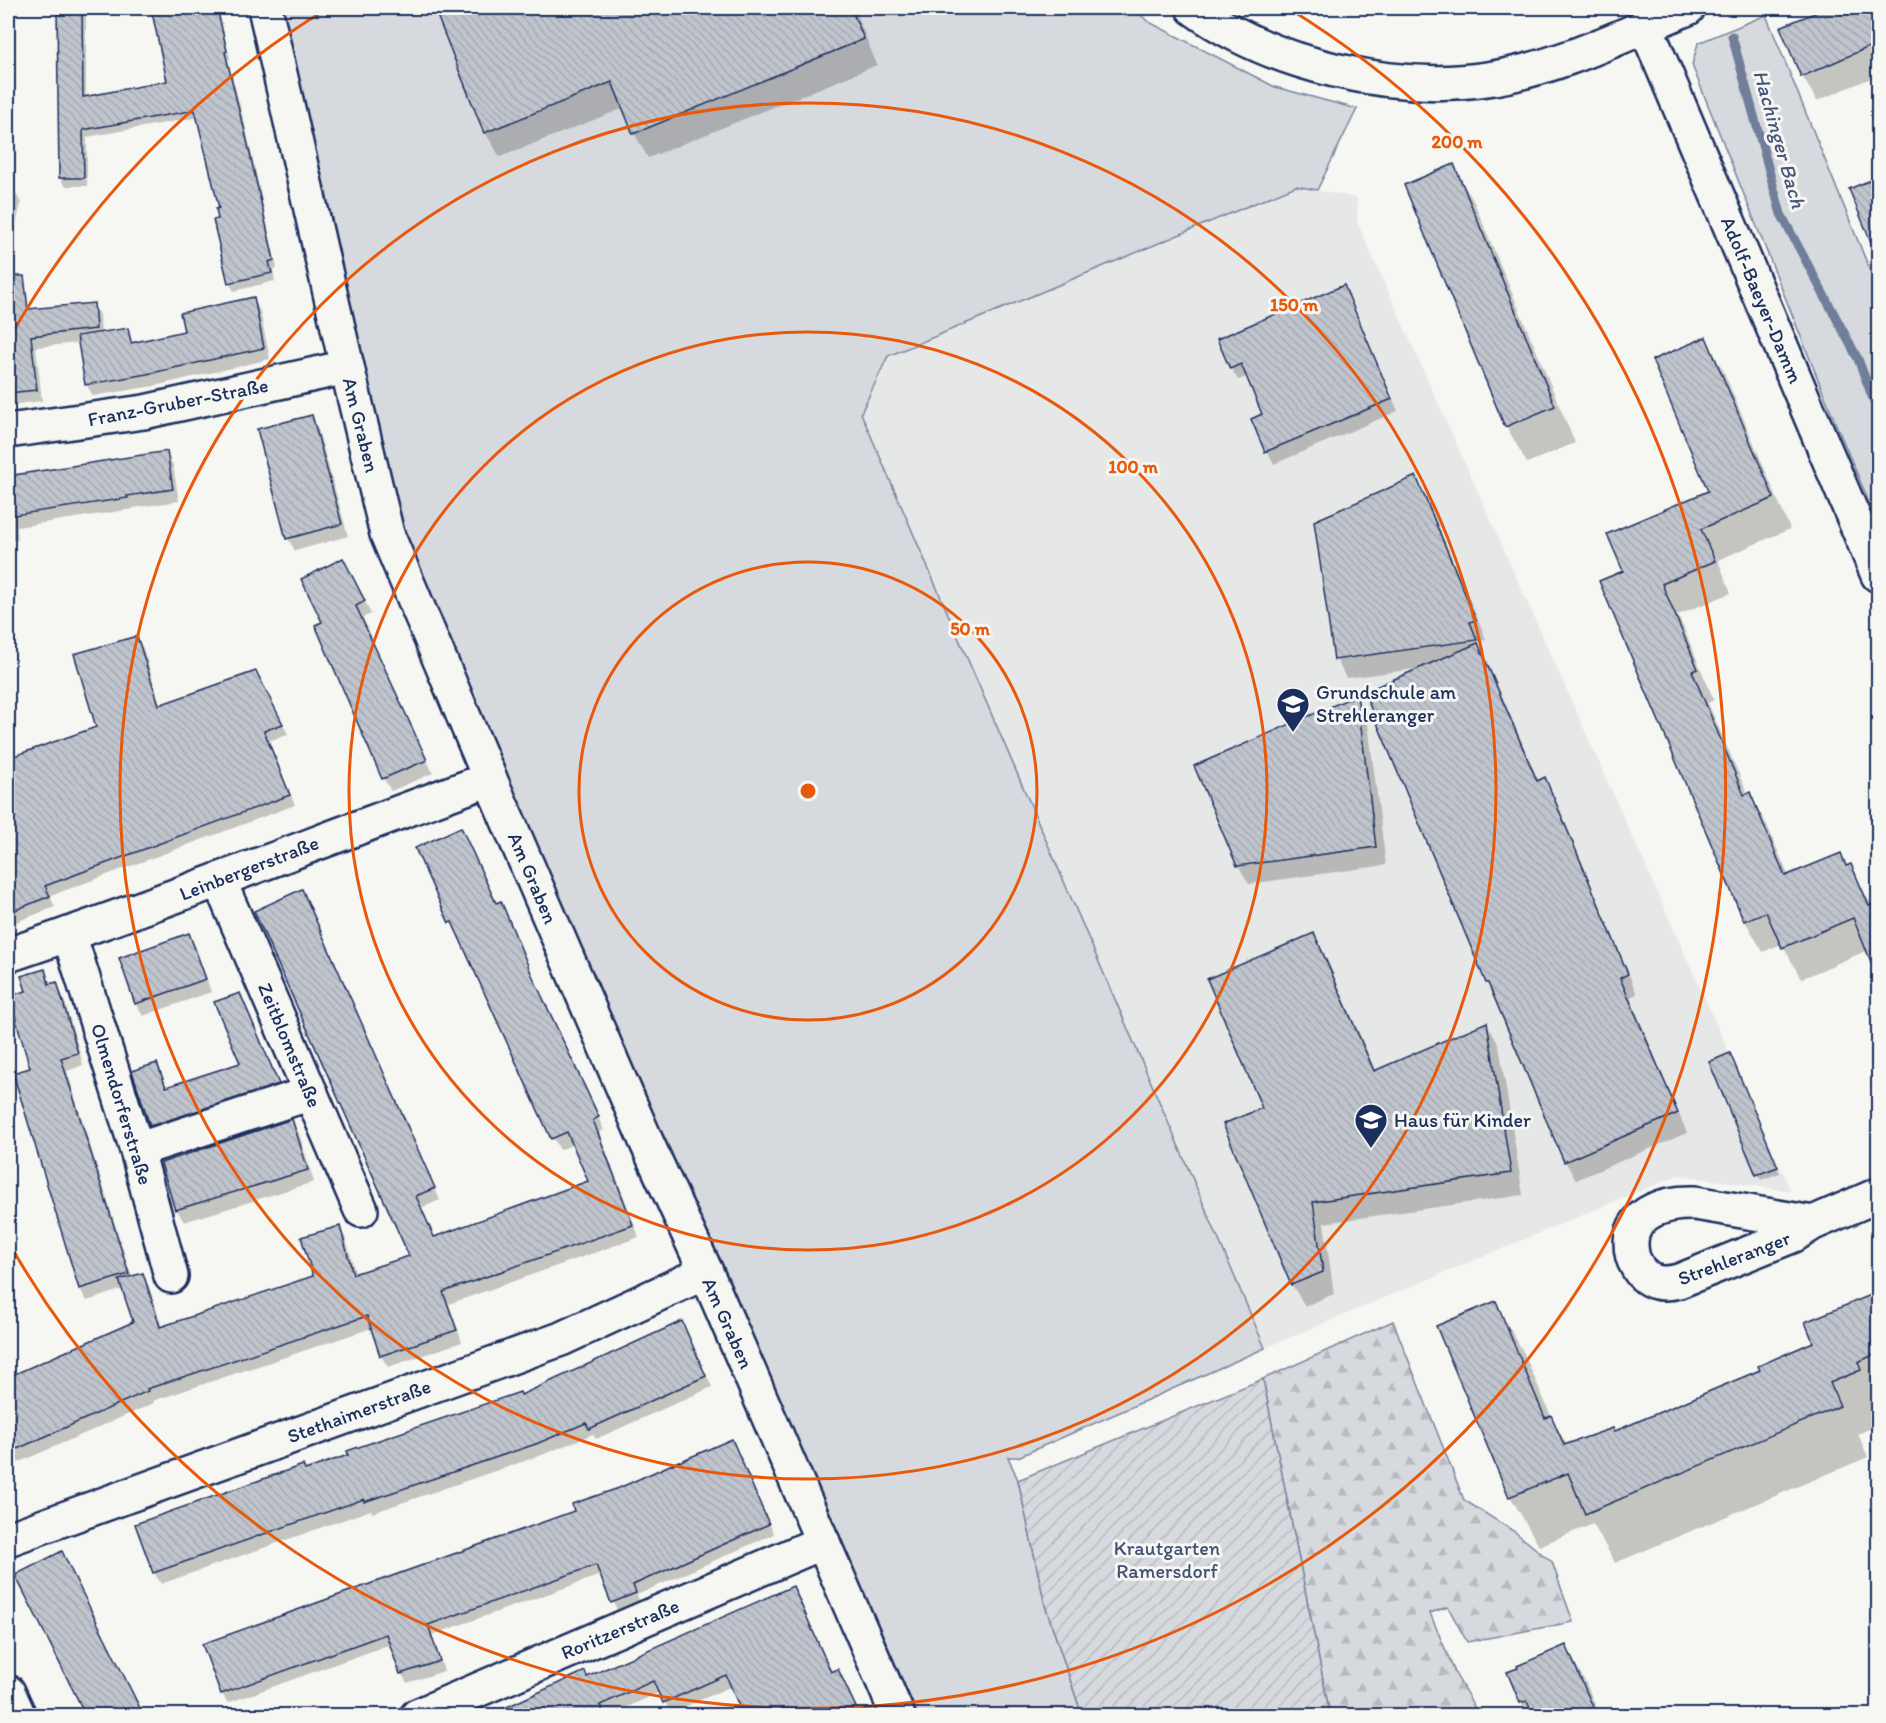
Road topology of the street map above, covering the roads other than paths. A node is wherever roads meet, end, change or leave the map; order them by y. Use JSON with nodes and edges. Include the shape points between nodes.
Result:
{"nodes":[{"id":1,"x":265,"y":8,"type":"edge"},
{"id":2,"x":1193,"y":8,"type":"edge"},
{"id":3,"x":1688,"y":8,"type":"edge"},
{"id":4,"x":1645,"y":25,"type":"junction"},
{"id":5,"x":346,"y":367,"type":"junction"},
{"id":6,"x":8,"y":431,"type":"edge"},
{"id":7,"x":1878,"y":575,"type":"edge"},
{"id":8,"x":490,"y":779,"type":"junction"},
{"id":9,"x":219,"y":880,"type":"junction"},
{"id":10,"x":69,"y":934,"type":"junction"},
{"id":11,"x":8,"y":955,"type":"edge"},
{"id":12,"x":311,"y":1093,"type":"junction"},
{"id":13,"x":137,"y":1150,"type":"junction"},
{"id":14,"x":1878,"y":1195,"type":"edge"},
{"id":15,"x":361,"y":1210,"type":"dead end"},
{"id":16,"x":1813,"y":1223,"type":"junction"},
{"id":17,"x":706,"y":1272,"type":"junction"},
{"id":18,"x":171,"y":1276,"type":"dead end"},
{"id":19,"x":8,"y":1539,"type":"edge"},
{"id":20,"x":823,"y":1542,"type":"junction"},
{"id":21,"x":8,"y":1692,"type":"edge"},
{"id":22,"x":19,"y":1716,"type":"edge"},
{"id":23,"x":417,"y":1716,"type":"edge"},
{"id":24,"x":898,"y":1716,"type":"edge"}],
"edges":[{"from":1,"to":5,"type":"street","name":"Am Graben"},
{"from":2,"to":4,"type":"street","via":[[1215,24],[1290,58],[1334,71],[1441,82],[1488,79],[1540,66]]},
{"from":3,"to":4,"type":"street"},
{"from":4,"to":7,"type":"street","name":"Adolf-Baeyer-Damm"},
{"from":5,"to":6,"type":"street","name":"Franz-Gruber-Straße","via":[[144,412]]},
{"from":5,"to":8,"type":"street","name":"Am Graben","via":[[387,534]]},
{"from":8,"to":9,"type":"street","name":"Leinbergerstraße"},
{"from":8,"to":17,"type":"street","name":"Am Graben"},
{"from":9,"to":10,"type":"street","name":"Leinbergerstraße"},
{"from":9,"to":12,"type":"street","name":"Zeitblomstraße"},
{"from":10,"to":11,"type":"street","name":"Leinbergerstraße"},
{"from":10,"to":13,"type":"street","name":"Olmendorferstraße"},
{"from":12,"to":13,"type":"street"},
{"from":12,"to":15,"type":"street","name":"Zeitblomstraße"},
{"from":13,"to":18,"type":"street","name":"Olmendorferstraße"},
{"from":14,"to":16,"type":"street","name":"Strehleranger"},
{"from":16,"to":16,"type":"street","name":"Strehleranger","via":[[1679,1202],[1649,1212],[1637,1222],[1631,1233],[1633,1260],[1646,1278],[1666,1283],[1695,1276],[1794,1235]]},
{"from":17,"to":19,"type":"street","name":"Stethaimerstraße","via":[[561,1339]]},
{"from":17,"to":20,"type":"street","name":"Am Graben"},
{"from":20,"to":23,"type":"street","name":"Roritzerstraße"},
{"from":20,"to":24,"type":"street","name":"Am Graben"},
{"from":21,"to":22,"type":"street"}]}
